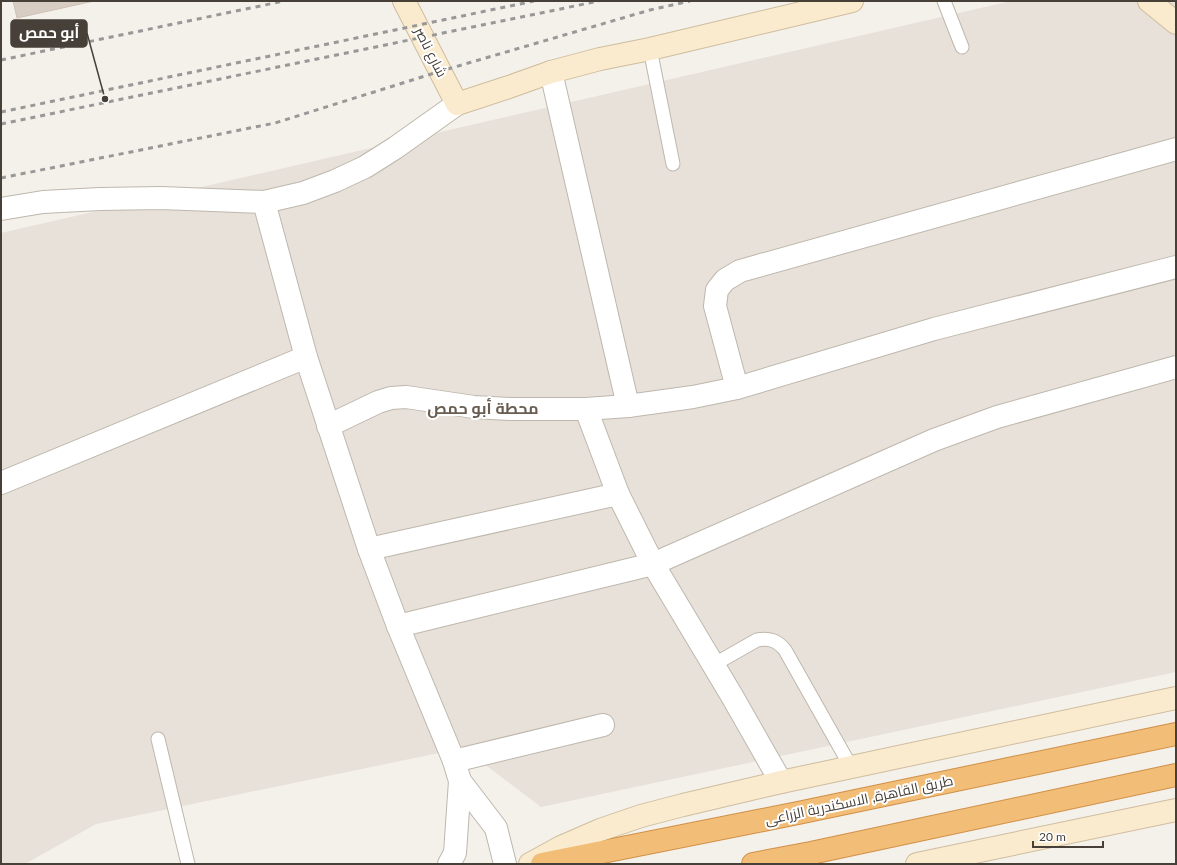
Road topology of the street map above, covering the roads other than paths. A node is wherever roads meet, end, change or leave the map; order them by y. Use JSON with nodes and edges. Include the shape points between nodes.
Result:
{"nodes":[{"id":1,"x":404,"y":1,"type":"edge"},
{"id":2,"x":852,"y":1,"type":"edge"},
{"id":3,"x":944,"y":1,"type":"edge"},
{"id":4,"x":1149,"y":1,"type":"edge"},
{"id":5,"x":1176,"y":23,"type":"edge"},
{"id":6,"x":962,"y":47,"type":"dead end"},
{"id":7,"x":650,"y":49,"type":"junction"},
{"id":8,"x":550,"y":72,"type":"junction"},
{"id":9,"x":457,"y":104,"type":"junction"},
{"id":10,"x":1176,"y":149,"type":"edge"},
{"id":11,"x":673,"y":164,"type":"dead end"},
{"id":12,"x":264,"y":202,"type":"junction"},
{"id":13,"x":1,"y":209,"type":"edge"},
{"id":14,"x":1176,"y":267,"type":"edge"},
{"id":15,"x":306,"y":357,"type":"junction"},
{"id":16,"x":1176,"y":367,"type":"edge"},
{"id":17,"x":737,"y":388,"type":"junction"},
{"id":18,"x":628,"y":406,"type":"junction"},
{"id":19,"x":586,"y":409,"type":"junction"},
{"id":20,"x":328,"y":426,"type":"junction"},
{"id":21,"x":1,"y":484,"type":"edge"},
{"id":22,"x":618,"y":494,"type":"junction"},
{"id":23,"x":369,"y":550,"type":"junction"},
{"id":24,"x":653,"y":564,"type":"junction"},
{"id":25,"x":398,"y":626,"type":"junction"},
{"id":26,"x":713,"y":664,"type":"junction"},
{"id":27,"x":1176,"y":698,"type":"edge"},
{"id":28,"x":603,"y":725,"type":"dead end"},
{"id":29,"x":1176,"y":734,"type":"edge"},
{"id":30,"x":158,"y":739,"type":"dead end"},
{"id":31,"x":851,"y":767,"type":"junction"},
{"id":32,"x":457,"y":771,"type":"junction"},
{"id":33,"x":1176,"y":775,"type":"edge"},
{"id":34,"x":781,"y":782,"type":"junction"},
{"id":35,"x":1176,"y":810,"type":"edge"},
{"id":36,"x":188,"y":864,"type":"edge"},
{"id":37,"x":449,"y":864,"type":"edge"},
{"id":38,"x":505,"y":864,"type":"edge"},
{"id":39,"x":530,"y":864,"type":"edge"},
{"id":40,"x":542,"y":864,"type":"edge"},
{"id":41,"x":753,"y":864,"type":"edge"},
{"id":42,"x":917,"y":864,"type":"edge"}],
"edges":[{"from":1,"to":9,"type":"street","name":"شارع ناصر"},
{"from":2,"to":7,"type":"street"},
{"from":3,"to":6,"type":"lane"},
{"from":4,"to":5,"type":"street"},
{"from":7,"to":8,"type":"street"},
{"from":7,"to":11,"type":"lane"},
{"from":8,"to":9,"type":"street"},
{"from":8,"to":18,"type":"street"},
{"from":9,"to":12,"type":"street","via":[[365,167],[335,181]]},
{"from":10,"to":17,"type":"street","via":[[740,271],[725,280],[717,290],[715,306]]},
{"from":12,"to":13,"type":"street","via":[[161,198],[100,199],[43,202]]},
{"from":12,"to":15,"type":"street"},
{"from":14,"to":17,"type":"street","via":[[934,329]]},
{"from":15,"to":20,"type":"street"},
{"from":15,"to":21,"type":"street"},
{"from":16,"to":24,"type":"street","via":[[997,417],[934,440]]},
{"from":17,"to":18,"type":"street"},
{"from":18,"to":19,"type":"street"},
{"from":19,"to":20,"type":"street","via":[[510,410],[406,397],[378,402]]},
{"from":19,"to":22,"type":"street"},
{"from":20,"to":23,"type":"street"},
{"from":22,"to":23,"type":"street"},
{"from":22,"to":24,"type":"street"},
{"from":23,"to":25,"type":"street"},
{"from":24,"to":25,"type":"street"},
{"from":24,"to":26,"type":"street"},
{"from":25,"to":32,"type":"street"},
{"from":26,"to":31,"type":"lane","via":[[757,640],[773,640],[780,644],[786,650]]},
{"from":26,"to":34,"type":"street"},
{"from":27,"to":31,"type":"street"},
{"from":28,"to":32,"type":"street"},
{"from":29,"to":40,"type":"highway","name":"طريق القاهرة, الاسكندرية الزراعى"},
{"from":30,"to":36,"type":"lane"},
{"from":31,"to":34,"type":"street"},
{"from":32,"to":37,"type":"street","via":[[455,852]]},
{"from":32,"to":38,"type":"street","via":[[496,828]]},
{"from":33,"to":41,"type":"highway"},
{"from":34,"to":39,"type":"street","via":[[642,816],[600,830]]},
{"from":35,"to":42,"type":"street"}]}
